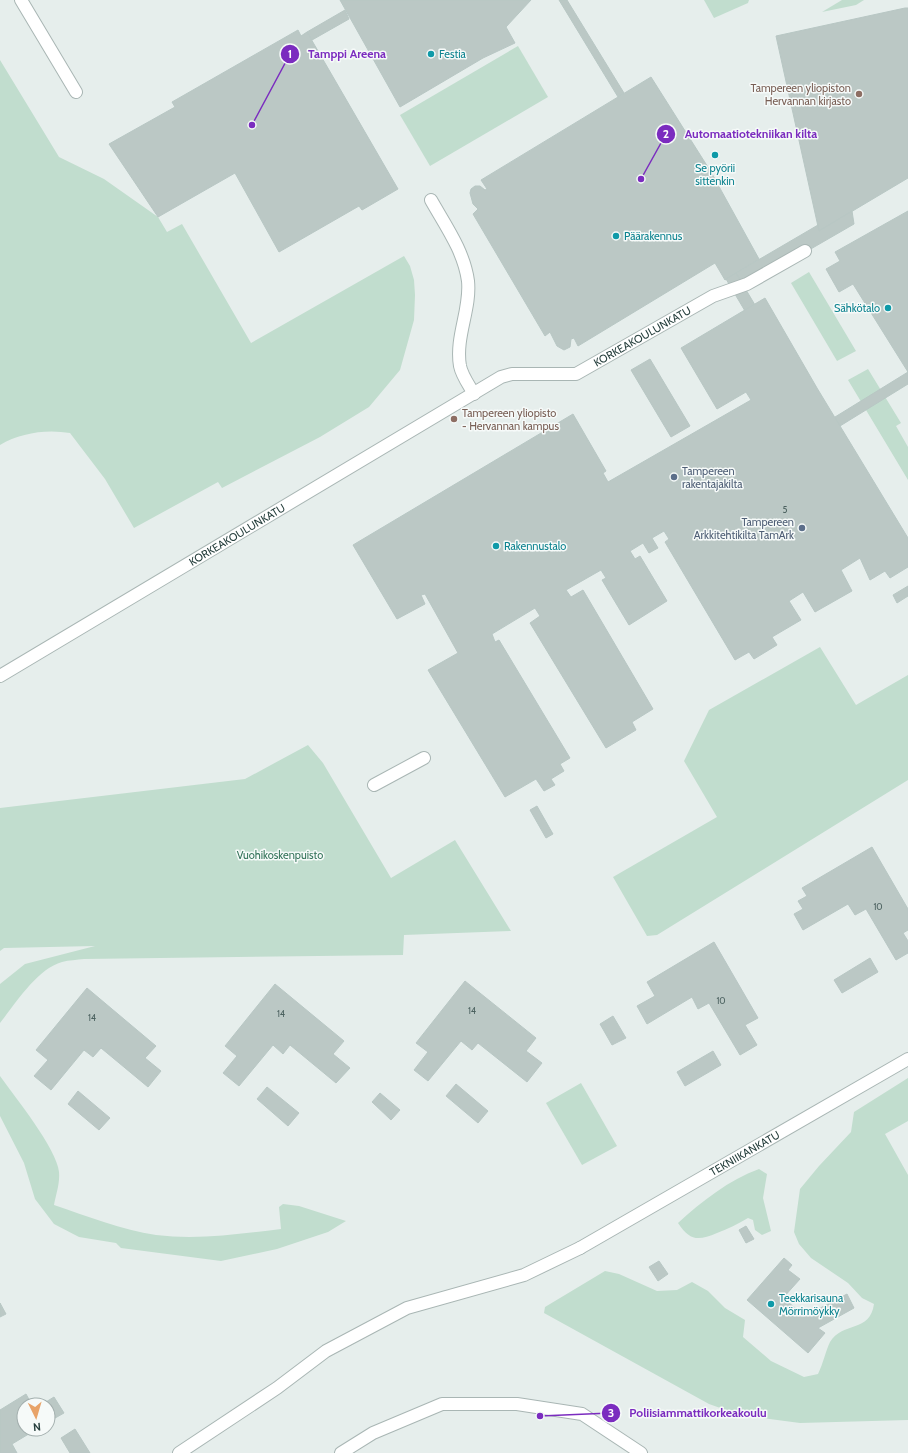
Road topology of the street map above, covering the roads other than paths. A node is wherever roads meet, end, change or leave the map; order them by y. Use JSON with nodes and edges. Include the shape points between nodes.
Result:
{"nodes":[{"id":1,"x":21,"y":0,"type":"edge"},
{"id":2,"x":76,"y":92,"type":"dead end"},
{"id":3,"x":431,"y":200,"type":"dead end"},
{"id":4,"x":805,"y":251,"type":"dead end"},
{"id":5,"x":474,"y":394,"type":"junction"},
{"id":6,"x":0,"y":676,"type":"edge"},
{"id":7,"x":424,"y":758,"type":"dead end"},
{"id":8,"x":374,"y":785,"type":"dead end"},
{"id":9,"x":908,"y":1059,"type":"edge"},
{"id":10,"x":179,"y":1453,"type":"edge"},
{"id":11,"x":341,"y":1453,"type":"edge"},
{"id":12,"x":641,"y":1453,"type":"edge"}],
"edges":[{"from":1,"to":2,"type":"street"},
{"from":3,"to":5,"type":"street","via":[[459,250],[468,279],[460,368]]},
{"from":4,"to":5,"type":"street","name":"KORKEAKOULUNKATU","via":[[747,284],[713,296],[576,374],[512,374],[501,377]]},
{"from":5,"to":6,"type":"street","name":"KORKEAKOULUNKATU"},
{"from":7,"to":8,"type":"street"},
{"from":9,"to":10,"type":"street","name":"TEKNIIKANKATU","via":[[580,1248],[524,1275],[407,1308],[326,1351],[277,1388]]},
{"from":11,"to":12,"type":"street","via":[[373,1433],[442,1404],[517,1404],[582,1414]]}]}
